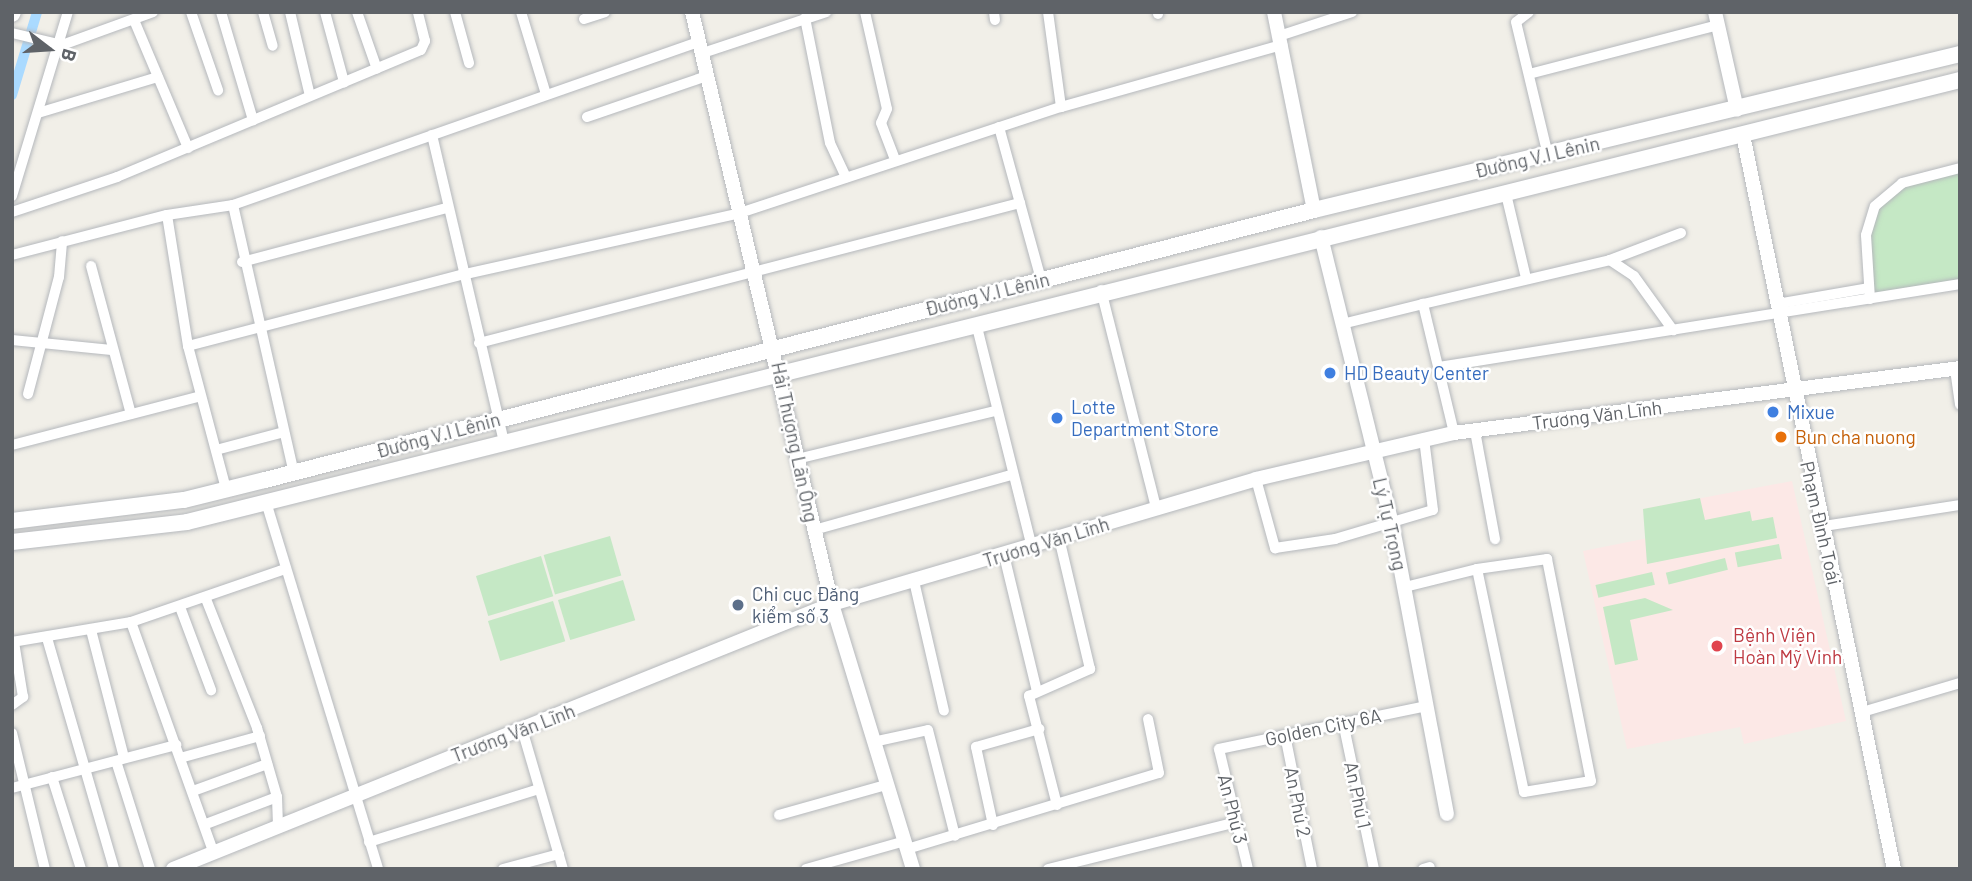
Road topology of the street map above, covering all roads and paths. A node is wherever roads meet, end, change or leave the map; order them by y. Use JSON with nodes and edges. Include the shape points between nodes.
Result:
{"nodes":[{"id":1,"x":68,"y":12,"type":"edge"},
{"id":2,"x":153,"y":12,"type":"edge"},
{"id":3,"x":191,"y":12,"type":"edge"},
{"id":4,"x":221,"y":12,"type":"edge"},
{"id":5,"x":263,"y":12,"type":"edge"},
{"id":6,"x":290,"y":12,"type":"edge"},
{"id":7,"x":325,"y":12,"type":"edge"},
{"id":8,"x":358,"y":12,"type":"edge"},
{"id":9,"x":418,"y":12,"type":"edge"},
{"id":10,"x":455,"y":12,"type":"edge"},
{"id":11,"x":521,"y":12,"type":"edge"},
{"id":12,"x":605,"y":12,"type":"edge"},
{"id":13,"x":692,"y":12,"type":"edge"},
{"id":14,"x":826,"y":12,"type":"edge"},
{"id":15,"x":865,"y":12,"type":"edge"},
{"id":16,"x":1048,"y":12,"type":"edge"},
{"id":17,"x":1274,"y":12,"type":"edge"},
{"id":18,"x":1352,"y":12,"type":"edge"},
{"id":19,"x":1528,"y":12,"type":"edge"},
{"id":20,"x":805,"y":18,"type":"junction"},
{"id":21,"x":584,"y":19,"type":"dead end"},
{"id":22,"x":1717,"y":19,"type":"edge"},
{"id":23,"x":134,"y":20,"type":"junction"},
{"id":24,"x":17,"y":35,"type":"edge"},
{"id":25,"x":1280,"y":40,"type":"junction"},
{"id":26,"x":59,"y":45,"type":"junction"},
{"id":27,"x":273,"y":46,"type":"dead end"},
{"id":28,"x":701,"y":48,"type":"junction"},
{"id":29,"x":1960,"y":54,"type":"edge"},
{"id":30,"x":469,"y":63,"type":"dead end"},
{"id":31,"x":377,"y":69,"type":"junction"},
{"id":32,"x":1529,"y":74,"type":"junction"},
{"id":33,"x":706,"y":76,"type":"junction"},
{"id":34,"x":158,"y":77,"type":"junction"},
{"id":35,"x":1960,"y":80,"type":"edge"},
{"id":36,"x":344,"y":82,"type":"junction"},
{"id":37,"x":218,"y":90,"type":"dead end"},
{"id":38,"x":545,"y":92,"type":"junction"},
{"id":39,"x":310,"y":96,"type":"junction"},
{"id":40,"x":1061,"y":107,"type":"junction"},
{"id":41,"x":1737,"y":110,"type":"junction"},
{"id":42,"x":38,"y":113,"type":"junction"},
{"id":43,"x":587,"y":117,"type":"dead end"},
{"id":44,"x":253,"y":120,"type":"junction"},
{"id":45,"x":999,"y":127,"type":"junction"},
{"id":46,"x":432,"y":135,"type":"junction"},
{"id":47,"x":1743,"y":135,"type":"junction"},
{"id":48,"x":188,"y":148,"type":"junction"},
{"id":49,"x":1548,"y":155,"type":"junction"},
{"id":50,"x":895,"y":160,"type":"junction"},
{"id":51,"x":1960,"y":168,"type":"edge"},
{"id":52,"x":846,"y":178,"type":"junction"},
{"id":53,"x":1506,"y":194,"type":"junction"},
{"id":54,"x":12,"y":197,"type":"edge"},
{"id":55,"x":1020,"y":203,"type":"junction"},
{"id":56,"x":233,"y":205,"type":"junction"},
{"id":57,"x":447,"y":208,"type":"junction"},
{"id":58,"x":1314,"y":210,"type":"junction"},
{"id":59,"x":12,"y":212,"type":"edge"},
{"id":60,"x":740,"y":213,"type":"junction"},
{"id":61,"x":167,"y":215,"type":"junction"},
{"id":62,"x":1681,"y":233,"type":"dead end"},
{"id":63,"x":1321,"y":237,"type":"junction"},
{"id":64,"x":62,"y":241,"type":"junction"},
{"id":65,"x":12,"y":255,"type":"edge"},
{"id":66,"x":1610,"y":260,"type":"junction"},
{"id":67,"x":242,"y":262,"type":"junction"},
{"id":68,"x":91,"y":266,"type":"dead end"},
{"id":69,"x":754,"y":272,"type":"junction"},
{"id":70,"x":461,"y":275,"type":"junction"},
{"id":71,"x":1525,"y":278,"type":"junction"},
{"id":72,"x":1041,"y":280,"type":"junction"},
{"id":73,"x":1960,"y":284,"type":"edge"},
{"id":74,"x":1101,"y":290,"type":"junction"},
{"id":75,"x":1869,"y":294,"type":"junction"},
{"id":76,"x":1423,"y":304,"type":"junction"},
{"id":77,"x":1783,"y":307,"type":"junction"},
{"id":78,"x":976,"y":323,"type":"junction"},
{"id":79,"x":1342,"y":324,"type":"junction"},
{"id":80,"x":258,"y":327,"type":"junction"},
{"id":81,"x":1673,"y":330,"type":"junction"},
{"id":82,"x":12,"y":340,"type":"edge"},
{"id":83,"x":43,"y":342,"type":"junction"},
{"id":84,"x":479,"y":343,"type":"junction"},
{"id":85,"x":188,"y":346,"type":"junction"},
{"id":86,"x":775,"y":349,"type":"junction"},
{"id":87,"x":112,"y":350,"type":"junction"},
{"id":88,"x":1439,"y":367,"type":"junction"},
{"id":89,"x":1957,"y":368,"type":"edge"},
{"id":90,"x":781,"y":371,"type":"junction"},
{"id":91,"x":1793,"y":393,"type":"junction"},
{"id":92,"x":28,"y":394,"type":"dead end"},
{"id":93,"x":201,"y":396,"type":"junction"},
{"id":94,"x":1960,"y":405,"type":"edge"},
{"id":95,"x":995,"y":411,"type":"junction"},
{"id":96,"x":131,"y":414,"type":"junction"},
{"id":97,"x":499,"y":419,"type":"junction"},
{"id":98,"x":1475,"y":431,"type":"junction"},
{"id":99,"x":284,"y":432,"type":"junction"},
{"id":100,"x":1454,"y":433,"type":"junction"},
{"id":101,"x":1424,"y":439,"type":"junction"},
{"id":102,"x":504,"y":441,"type":"junction"},
{"id":103,"x":12,"y":445,"type":"edge"},
{"id":104,"x":1372,"y":448,"type":"junction"},
{"id":105,"x":216,"y":450,"type":"junction"},
{"id":106,"x":364,"y":455,"type":"junction"},
{"id":107,"x":801,"y":458,"type":"junction"},
{"id":108,"x":294,"y":473,"type":"junction"},
{"id":109,"x":1011,"y":475,"type":"junction"},
{"id":110,"x":369,"y":476,"type":"junction"},
{"id":111,"x":1256,"y":479,"type":"junction"},
{"id":112,"x":226,"y":489,"type":"junction"},
{"id":113,"x":266,"y":502,"type":"junction"},
{"id":114,"x":1960,"y":505,"type":"edge"},
{"id":115,"x":1156,"y":508,"type":"junction"},
{"id":116,"x":12,"y":521,"type":"edge"},
{"id":117,"x":1392,"y":523,"type":"junction"},
{"id":118,"x":1824,"y":526,"type":"junction"},
{"id":119,"x":814,"y":530,"type":"junction"},
{"id":120,"x":1059,"y":538,"type":"junction"},
{"id":121,"x":1495,"y":539,"type":"dead end"},
{"id":122,"x":12,"y":542,"type":"edge"},
{"id":123,"x":1032,"y":547,"type":"junction"},
{"id":124,"x":1003,"y":555,"type":"junction"},
{"id":125,"x":1477,"y":569,"type":"junction"},
{"id":126,"x":282,"y":570,"type":"junction"},
{"id":127,"x":914,"y":581,"type":"junction"},
{"id":128,"x":1405,"y":587,"type":"junction"},
{"id":129,"x":206,"y":599,"type":"junction"},
{"id":130,"x":832,"y":604,"type":"junction"},
{"id":131,"x":180,"y":607,"type":"junction"},
{"id":132,"x":131,"y":622,"type":"junction"},
{"id":133,"x":91,"y":630,"type":"junction"},
{"id":134,"x":47,"y":638,"type":"junction"},
{"id":135,"x":13,"y":642,"type":"edge"},
{"id":136,"x":1960,"y":683,"type":"edge"},
{"id":137,"x":211,"y":690,"type":"dead end"},
{"id":138,"x":1037,"y":691,"type":"junction"},
{"id":139,"x":12,"y":705,"type":"edge"},
{"id":140,"x":1427,"y":706,"type":"junction"},
{"id":141,"x":944,"y":711,"type":"dead end"},
{"id":142,"x":1862,"y":712,"type":"junction"},
{"id":143,"x":1148,"y":719,"type":"dead end"},
{"id":144,"x":1343,"y":722,"type":"junction"},
{"id":145,"x":522,"y":729,"type":"junction"},
{"id":146,"x":1039,"y":729,"type":"junction"},
{"id":147,"x":12,"y":733,"type":"edge"},
{"id":148,"x":1285,"y":735,"type":"junction"},
{"id":149,"x":260,"y":736,"type":"junction"},
{"id":150,"x":873,"y":742,"type":"junction"},
{"id":151,"x":176,"y":745,"type":"junction"},
{"id":152,"x":1219,"y":749,"type":"joint"},
{"id":153,"x":180,"y":758,"type":"junction"},
{"id":154,"x":120,"y":760,"type":"junction"},
{"id":155,"x":267,"y":764,"type":"junction"},
{"id":156,"x":81,"y":771,"type":"junction"},
{"id":157,"x":52,"y":777,"type":"junction"},
{"id":158,"x":24,"y":785,"type":"junction"},
{"id":159,"x":886,"y":785,"type":"junction"},
{"id":160,"x":12,"y":788,"type":"edge"},
{"id":161,"x":539,"y":789,"type":"junction"},
{"id":162,"x":193,"y":791,"type":"junction"},
{"id":163,"x":355,"y":795,"type":"junction"},
{"id":164,"x":277,"y":797,"type":"junction"},
{"id":165,"x":1057,"y":805,"type":"junction"},
{"id":166,"x":1447,"y":814,"type":"dead end"},
{"id":167,"x":779,"y":815,"type":"dead end"},
{"id":168,"x":1236,"y":822,"type":"junction"},
{"id":169,"x":206,"y":824,"type":"junction"},
{"id":170,"x":993,"y":825,"type":"junction"},
{"id":171,"x":278,"y":826,"type":"junction"},
{"id":172,"x":956,"y":836,"type":"junction"},
{"id":173,"x":369,"y":842,"type":"junction"},
{"id":174,"x":906,"y":845,"type":"junction"},
{"id":175,"x":213,"y":851,"type":"junction"},
{"id":176,"x":559,"y":854,"type":"junction"},
{"id":177,"x":200,"y":864,"type":"edge"},
{"id":178,"x":1051,"y":868,"type":"edge"},
{"id":179,"x":45,"y":869,"type":"edge"},
{"id":180,"x":81,"y":869,"type":"edge"},
{"id":181,"x":114,"y":869,"type":"edge"},
{"id":182,"x":150,"y":869,"type":"edge"},
{"id":183,"x":173,"y":869,"type":"edge"},
{"id":184,"x":378,"y":869,"type":"edge"},
{"id":185,"x":503,"y":869,"type":"edge"},
{"id":186,"x":563,"y":869,"type":"edge"},
{"id":187,"x":806,"y":869,"type":"edge"},
{"id":188,"x":913,"y":869,"type":"edge"},
{"id":189,"x":1248,"y":869,"type":"edge"},
{"id":190,"x":1312,"y":869,"type":"edge"},
{"id":191,"x":1374,"y":869,"type":"edge"},
{"id":192,"x":1894,"y":869,"type":"edge"}],
"edges":[{"from":1,"to":26,"type":"street"},
{"from":2,"to":23,"type":"street"},
{"from":3,"to":37,"type":"street"},
{"from":4,"to":44,"type":"street"},
{"from":5,"to":27,"type":"street"},
{"from":6,"to":39,"type":"street"},
{"from":7,"to":36,"type":"street"},
{"from":8,"to":31,"type":"street"},
{"from":9,"to":31,"type":"street","via":[[424,47]]},
{"from":10,"to":30,"type":"street"},
{"from":11,"to":38,"type":"street"},
{"from":12,"to":21,"type":"street"},
{"from":13,"to":28,"type":"street","name":"Hải Thượng Lãn Ông"},
{"from":14,"to":20,"type":"street"},
{"from":15,"to":50,"type":"street","via":[[887,109],[881,123]]},
{"from":16,"to":40,"type":"street"},
{"from":17,"to":25,"type":"street"},
{"from":18,"to":25,"type":"street"},
{"from":19,"to":32,"type":"street","via":[[1516,22]]},
{"from":20,"to":28,"type":"street"},
{"from":20,"to":52,"type":"street","via":[[830,143]]},
{"from":22,"to":32,"type":"street"},
{"from":22,"to":41,"type":"street"},
{"from":23,"to":26,"type":"street"},
{"from":23,"to":34,"type":"street"},
{"from":24,"to":26,"type":"street"},
{"from":25,"to":40,"type":"street"},
{"from":25,"to":58,"type":"street"},
{"from":26,"to":42,"type":"street"},
{"from":28,"to":33,"type":"street","name":"Hải Thượng Lãn Ông"},
{"from":28,"to":38,"type":"street"},
{"from":29,"to":41,"type":"main road","name":"Đường V.I Lênin"},
{"from":31,"to":36,"type":"street"},
{"from":32,"to":49,"type":"street"},
{"from":33,"to":43,"type":"street"},
{"from":33,"to":60,"type":"street","name":"Hải Thượng Lãn Ông"},
{"from":34,"to":42,"type":"street"},
{"from":34,"to":48,"type":"street"},
{"from":35,"to":47,"type":"main road","name":"Đường V.I Lênin"},
{"from":36,"to":39,"type":"street"},
{"from":38,"to":46,"type":"street"},
{"from":39,"to":44,"type":"street"},
{"from":40,"to":45,"type":"street"},
{"from":41,"to":47,"type":"main road"},
{"from":41,"to":49,"type":"main road","name":"Đường V.I Lênin"},
{"from":42,"to":54,"type":"street"},
{"from":44,"to":48,"type":"street"},
{"from":45,"to":50,"type":"street"},
{"from":45,"to":55,"type":"street"},
{"from":46,"to":56,"type":"street"},
{"from":46,"to":57,"type":"street"},
{"from":47,"to":53,"type":"main road","name":"Đường V.I Lênin"},
{"from":47,"to":77,"type":"street","name":"Phạm Đình Toái"},
{"from":48,"to":59,"type":"street"},
{"from":49,"to":58,"type":"main road","name":"Đường V.I Lênin"},
{"from":50,"to":52,"type":"street"},
{"from":51,"to":75,"type":"street","via":[[1902,183],[1880,199],[1867,228]]},
{"from":52,"to":60,"type":"street"},
{"from":53,"to":63,"type":"main road","name":"Đường V.I Lênin"},
{"from":53,"to":71,"type":"street"},
{"from":55,"to":69,"type":"street"},
{"from":55,"to":72,"type":"street"},
{"from":56,"to":61,"type":"street"},
{"from":56,"to":67,"type":"street"},
{"from":57,"to":67,"type":"street"},
{"from":57,"to":70,"type":"street"},
{"from":58,"to":63,"type":"main road"},
{"from":58,"to":72,"type":"main road","name":"Đường V.I Lênin"},
{"from":60,"to":69,"type":"street","name":"Hải Thượng Lãn Ông"},
{"from":60,"to":70,"type":"street"},
{"from":61,"to":64,"type":"street"},
{"from":61,"to":85,"type":"street"},
{"from":62,"to":66,"type":"street"},
{"from":63,"to":74,"type":"main road","name":"Đường V.I Lênin"},
{"from":63,"to":79,"type":"street","name":"Lý Tự Trọng"},
{"from":64,"to":65,"type":"street"},
{"from":64,"to":83,"type":"street"},
{"from":66,"to":71,"type":"street"},
{"from":66,"to":81,"type":"street","via":[[1634,276]]},
{"from":67,"to":80,"type":"street"},
{"from":68,"to":87,"type":"street"},
{"from":69,"to":84,"type":"street"},
{"from":69,"to":86,"type":"street","name":"Hải Thượng Lãn Ông"},
{"from":70,"to":80,"type":"street"},
{"from":70,"to":84,"type":"street"},
{"from":71,"to":76,"type":"street"},
{"from":72,"to":86,"type":"main road","name":"Đường V.I Lênin"},
{"from":73,"to":75,"type":"street"},
{"from":74,"to":78,"type":"main road","name":"Đường V.I Lênin"},
{"from":74,"to":115,"type":"street"},
{"from":75,"to":77,"type":"street"},
{"from":76,"to":79,"type":"street"},
{"from":76,"to":88,"type":"street"},
{"from":77,"to":81,"type":"street"},
{"from":77,"to":91,"type":"street","name":"Phạm Đình Toái"},
{"from":78,"to":90,"type":"main road","name":"Đường V.I Lênin"},
{"from":78,"to":95,"type":"street"},
{"from":79,"to":104,"type":"street","name":"Lý Tự Trọng"},
{"from":80,"to":85,"type":"street"},
{"from":80,"to":99,"type":"street"},
{"from":81,"to":88,"type":"street"},
{"from":82,"to":83,"type":"street"},
{"from":83,"to":87,"type":"street"},
{"from":83,"to":92,"type":"street"},
{"from":84,"to":97,"type":"street"},
{"from":85,"to":93,"type":"street"},
{"from":86,"to":90,"type":"street","name":"Hải Thượng Lãn Ông"},
{"from":86,"to":97,"type":"main road","name":"Đường V.I Lênin"},
{"from":87,"to":96,"type":"street"},
{"from":88,"to":100,"type":"street"},
{"from":89,"to":91,"type":"street","name":"Trương Văn Lĩnh"},
{"from":89,"to":94,"type":"street"},
{"from":90,"to":102,"type":"main road","name":"Đường V.I Lênin"},
{"from":90,"to":107,"type":"street","name":"Hải Thượng Lãn Ông"},
{"from":91,"to":98,"type":"street","name":"Trương Văn Lĩnh"},
{"from":91,"to":118,"type":"street","name":"Phạm Đình Toái"},
{"from":93,"to":96,"type":"street"},
{"from":93,"to":105,"type":"street"},
{"from":95,"to":107,"type":"street"},
{"from":95,"to":109,"type":"street"},
{"from":96,"to":103,"type":"street"},
{"from":97,"to":102,"type":"street"},
{"from":97,"to":106,"type":"main road","name":"Đường V.I Lênin"},
{"from":98,"to":100,"type":"street","name":"Trương Văn Lĩnh"},
{"from":98,"to":121,"type":"street"},
{"from":99,"to":105,"type":"street"},
{"from":99,"to":108,"type":"street"},
{"from":100,"to":101,"type":"street","name":"Trương Văn Lĩnh"},
{"from":101,"to":104,"type":"street","name":"Trương Văn Lĩnh"},
{"from":101,"to":117,"type":"street","via":[[1433,510]]},
{"from":102,"to":110,"type":"main road","name":"Đường V.I Lênin"},
{"from":104,"to":111,"type":"street","name":"Trương Văn Lĩnh"},
{"from":104,"to":117,"type":"street","name":"Lý Tự Trọng"},
{"from":105,"to":112,"type":"street"},
{"from":106,"to":108,"type":"main road","name":"Đường V.I Lênin"},
{"from":106,"to":110,"type":"main road"},
{"from":107,"to":119,"type":"street","name":"Hải Thượng Lãn Ông"},
{"from":108,"to":112,"type":"main road","name":"Đường V.I Lênin"},
{"from":109,"to":119,"type":"street"},
{"from":109,"to":123,"type":"street"},
{"from":110,"to":113,"type":"main road","name":"Đường V.I Lênin"},
{"from":111,"to":115,"type":"street","name":"Trương Văn Lĩnh"},
{"from":111,"to":117,"type":"street","via":[[1278,549]]},
{"from":112,"to":116,"type":"main road","name":"Đường V.I Lênin"},
{"from":113,"to":122,"type":"main road","name":"Đường V.I Lênin","via":[[133,532]]},
{"from":113,"to":126,"type":"street"},
{"from":114,"to":118,"type":"street"},
{"from":115,"to":120,"type":"street","name":"Trương Văn Lĩnh"},
{"from":117,"to":128,"type":"street","name":"Lý Tự Trọng"},
{"from":118,"to":142,"type":"street","name":"Phạm Đình Toái"},
{"from":119,"to":130,"type":"street","name":"Hải Thượng Lãn Ông"},
{"from":120,"to":123,"type":"street","name":"Trương Văn Lĩnh"},
{"from":120,"to":138,"type":"street","via":[[1090,671]]},
{"from":123,"to":124,"type":"street","name":"Trương Văn Lĩnh"},
{"from":124,"to":127,"type":"street","name":"Trương Văn Lĩnh"},
{"from":124,"to":138,"type":"street"},
{"from":125,"to":125,"type":"street","via":[[1524,792],[1591,781],[1549,561]]},
{"from":125,"to":128,"type":"street"},
{"from":126,"to":129,"type":"street"},
{"from":126,"to":163,"type":"street"},
{"from":127,"to":130,"type":"street","name":"Trương Văn Lĩnh"},
{"from":127,"to":141,"type":"street"},
{"from":128,"to":140,"type":"street","name":"Lý Tự Trọng"},
{"from":129,"to":131,"type":"street"},
{"from":129,"to":149,"type":"street"},
{"from":130,"to":145,"type":"street","name":"Trương Văn Lĩnh"},
{"from":130,"to":150,"type":"street","name":"Hải Thượng Lãn Ông"},
{"from":131,"to":132,"type":"street"},
{"from":131,"to":137,"type":"street"},
{"from":132,"to":133,"type":"street"},
{"from":132,"to":151,"type":"street"},
{"from":133,"to":134,"type":"street"},
{"from":133,"to":154,"type":"street"},
{"from":134,"to":135,"type":"street"},
{"from":134,"to":156,"type":"street"},
{"from":135,"to":139,"type":"street","via":[[23,697]]},
{"from":136,"to":142,"type":"street"},
{"from":138,"to":146,"type":"street","via":[[1029,700]]},
{"from":140,"to":144,"type":"street","name":"Golden City 6A"},
{"from":140,"to":166,"type":"street","name":"Lý Tự Trọng"},
{"from":142,"to":192,"type":"street","name":"Phạm Đình Toái"},
{"from":143,"to":165,"type":"street","via":[[1160,772]]},
{"from":144,"to":148,"type":"street","name":"Golden City 6A"},
{"from":144,"to":191,"type":"street","name":"An Phú 1"},
{"from":145,"to":161,"type":"street"},
{"from":145,"to":163,"type":"street","name":"Trương Văn Lĩnh"},
{"from":146,"to":165,"type":"street"},
{"from":146,"to":170,"type":"street","via":[[976,747]]},
{"from":147,"to":158,"type":"street"},
{"from":148,"to":152,"type":"street","name":"Golden City 6A"},
{"from":148,"to":190,"type":"street","name":"An Phú 2"},
{"from":149,"to":153,"type":"street"},
{"from":149,"to":155,"type":"street"},
{"from":150,"to":159,"type":"street","name":"Hải Thượng Lãn Ông"},
{"from":150,"to":172,"type":"street","via":[[928,730]]},
{"from":151,"to":153,"type":"street"},
{"from":151,"to":154,"type":"street"},
{"from":152,"to":168,"type":"street","name":"An Phú 3"},
{"from":153,"to":162,"type":"street"},
{"from":154,"to":156,"type":"street"},
{"from":154,"to":182,"type":"street"},
{"from":155,"to":162,"type":"street"},
{"from":155,"to":164,"type":"street"},
{"from":156,"to":157,"type":"street"},
{"from":156,"to":181,"type":"street"},
{"from":157,"to":158,"type":"street"},
{"from":157,"to":180,"type":"street"},
{"from":158,"to":160,"type":"street"},
{"from":158,"to":179,"type":"street"},
{"from":159,"to":167,"type":"street"},
{"from":159,"to":174,"type":"street","name":"Hải Thượng Lãn Ông"},
{"from":161,"to":173,"type":"street"},
{"from":161,"to":176,"type":"street"},
{"from":162,"to":169,"type":"street"},
{"from":163,"to":171,"type":"street","name":"Trương Văn Lĩnh"},
{"from":163,"to":173,"type":"street"},
{"from":164,"to":169,"type":"street"},
{"from":164,"to":171,"type":"street"},
{"from":165,"to":170,"type":"street"},
{"from":168,"to":178,"type":"street"},
{"from":168,"to":189,"type":"street","name":"An Phú 3"},
{"from":169,"to":175,"type":"street"},
{"from":170,"to":172,"type":"street"},
{"from":171,"to":175,"type":"street","name":"Trương Văn Lĩnh"},
{"from":172,"to":174,"type":"street"},
{"from":173,"to":184,"type":"street"},
{"from":174,"to":187,"type":"street"},
{"from":174,"to":188,"type":"street","name":"Hải Thượng Lãn Ông"},
{"from":175,"to":177,"type":"street","name":"Trương Văn Lĩnh"},
{"from":176,"to":185,"type":"street"},
{"from":176,"to":186,"type":"street"},
{"from":177,"to":183,"type":"street","name":"Trương Văn Lĩnh"}]}
